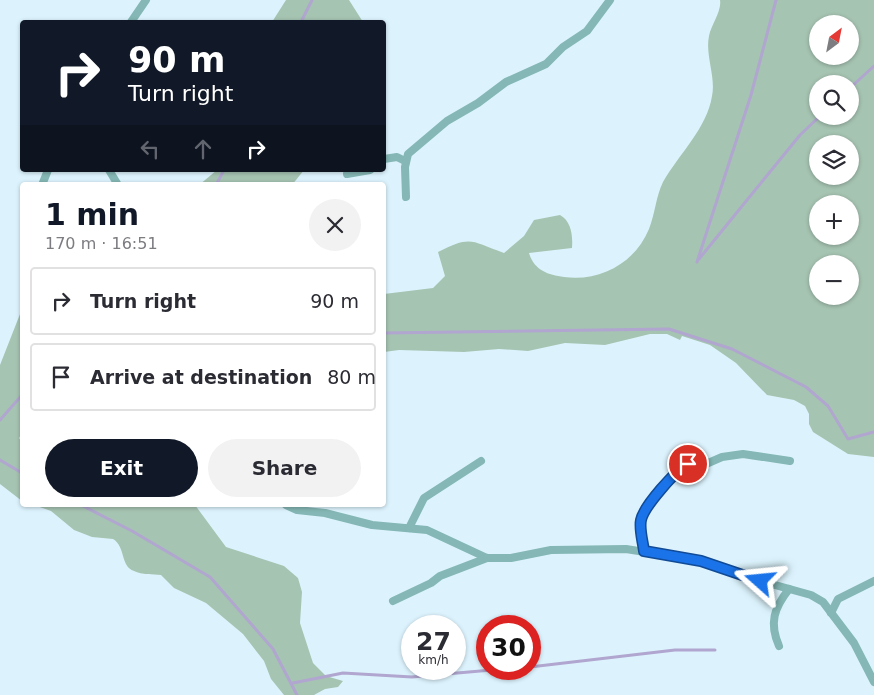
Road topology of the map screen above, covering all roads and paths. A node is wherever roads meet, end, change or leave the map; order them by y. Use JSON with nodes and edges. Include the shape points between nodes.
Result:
{"nodes":[{"id":1,"x":146,"y":0,"type":"edge"},
{"id":2,"x":610,"y":0,"type":"edge"},
{"id":3,"x":132,"y":20,"type":"edge"},
{"id":4,"x":386,"y":159,"type":"edge"},
{"id":5,"x":406,"y":161,"type":"junction"},
{"id":6,"x":358,"y":172,"type":"edge"},
{"id":7,"x":347,"y":174,"type":"dead end"},
{"id":8,"x":406,"y":197,"type":"dead end"},
{"id":9,"x":481,"y":461,"type":"dead end"},
{"id":10,"x":790,"y":461,"type":"dead end"},
{"id":11,"x":290,"y":507,"type":"edge"},
{"id":12,"x":409,"y":528,"type":"junction"},
{"id":13,"x":644,"y":551,"type":"junction"},
{"id":14,"x":487,"y":558,"type":"junction"},
{"id":15,"x":874,"y":581,"type":"edge"},
{"id":16,"x":789,"y":589,"type":"junction"},
{"id":17,"x":393,"y":601,"type":"dead end"},
{"id":18,"x":831,"y":613,"type":"junction"},
{"id":19,"x":779,"y":646,"type":"dead end"},
{"id":20,"x":874,"y":682,"type":"edge"}],
"edges":[{"from":1,"to":3,"type":"street"},
{"from":2,"to":5,"type":"street","via":[[587,31],[563,47],[544,66],[506,82],[447,121],[408,154]]},
{"from":4,"to":5,"type":"street","via":[[397,157]]},
{"from":5,"to":8,"type":"street"},
{"from":6,"to":7,"type":"street"},
{"from":9,"to":12,"type":"street","via":[[424,498]]},
{"from":10,"to":13,"type":"street","via":[[743,454],[682,467],[647,504],[640,521]]},
{"from":11,"to":12,"type":"street","via":[[372,525]]},
{"from":12,"to":14,"type":"street","via":[[435,532]]},
{"from":13,"to":14,"type":"street","via":[[551,550],[511,558]]},
{"from":13,"to":16,"type":"street","via":[[701,561]]},
{"from":14,"to":17,"type":"street","via":[[440,576]]},
{"from":15,"to":18,"type":"street","via":[[838,599]]},
{"from":16,"to":18,"type":"street","via":[[818,599]]},
{"from":16,"to":19,"type":"street","via":[[773,615]]},
{"from":18,"to":20,"type":"street","via":[[854,643]]}]}
